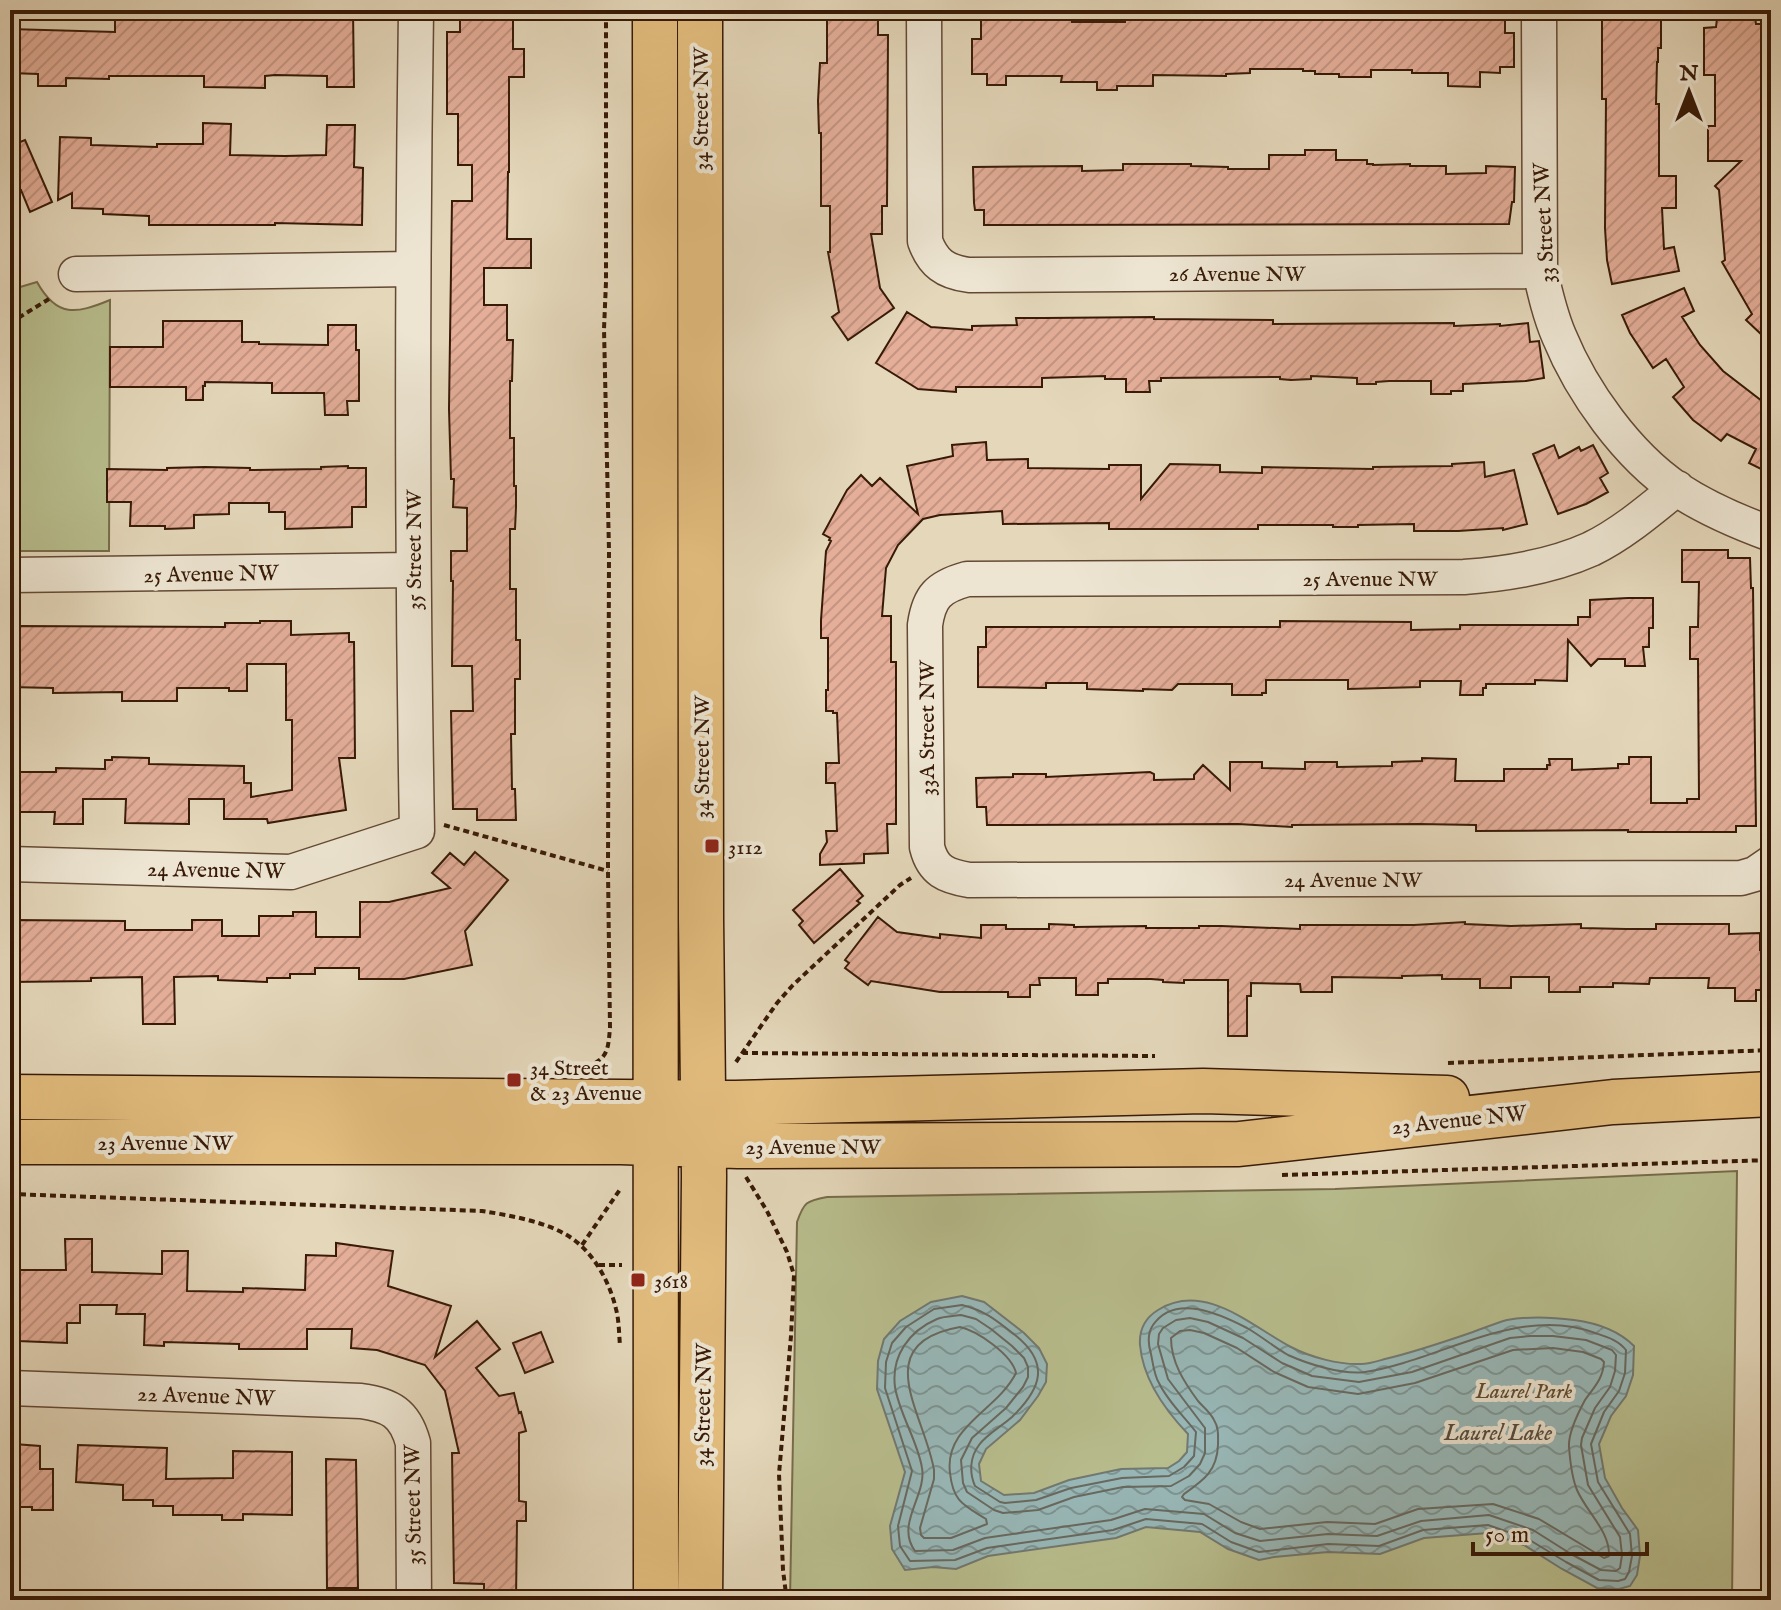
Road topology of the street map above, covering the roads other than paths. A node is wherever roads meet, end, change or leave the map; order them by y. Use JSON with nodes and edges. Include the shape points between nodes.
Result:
{"nodes":[{"id":1,"x":416,"y":10,"type":"edge"},
{"id":2,"x":655,"y":10,"type":"edge"},
{"id":3,"x":700,"y":10,"type":"edge"},
{"id":4,"x":924,"y":10,"type":"edge"},
{"id":5,"x":1539,"y":10,"type":"edge"},
{"id":6,"x":412,"y":269,"type":"junction"},
{"id":7,"x":1540,"y":271,"type":"junction"},
{"id":8,"x":76,"y":274,"type":"dead end"},
{"id":9,"x":1677,"y":488,"type":"junction"},
{"id":10,"x":1771,"y":534,"type":"edge"},
{"id":11,"x":413,"y":570,"type":"junction"},
{"id":12,"x":10,"y":575,"type":"edge"},
{"id":13,"x":938,"y":592,"type":"joint"},
{"id":14,"x":416,"y":824,"type":"joint"},
{"id":15,"x":1771,"y":863,"type":"edge"},
{"id":16,"x":10,"y":864,"type":"edge"},
{"id":17,"x":935,"y":866,"type":"joint"},
{"id":18,"x":1771,"y":1094,"type":"edge"},
{"id":19,"x":10,"y":1097,"type":"edge"},
{"id":20,"x":702,"y":1102,"type":"junction"},
{"id":21,"x":1613,"y":1102,"type":"junction"},
{"id":22,"x":655,"y":1122,"type":"junction"},
{"id":23,"x":10,"y":1142,"type":"edge"},
{"id":24,"x":703,"y":1145,"type":"junction"},
{"id":25,"x":10,"y":1388,"type":"edge"},
{"id":26,"x":398,"y":1414,"type":"joint"},
{"id":27,"x":414,"y":1600,"type":"edge"},
{"id":28,"x":656,"y":1600,"type":"edge"},
{"id":29,"x":700,"y":1600,"type":"edge"}],
"edges":[{"from":1,"to":6,"type":"street","name":"35 Street NW"},
{"from":2,"to":22,"type":"main road","name":"34 Street NW"},
{"from":3,"to":20,"type":"main road","name":"34 Street NW"},
{"from":4,"to":7,"type":"street","name":"26 Avenue NW","via":[[923,228],[929,252],[955,273]]},
{"from":5,"to":7,"type":"street","name":"33 Street NW"},
{"from":6,"to":8,"type":"street"},
{"from":6,"to":11,"type":"street","name":"35 Street NW"},
{"from":7,"to":9,"type":"street","name":"33 Street NW","via":[[1558,335],[1586,388],[1622,437]]},
{"from":9,"to":10,"type":"street","via":[[1733,520]]},
{"from":9,"to":13,"type":"street","name":"25 Avenue NW","via":[[1592,548],[1498,575],[967,579]]},
{"from":11,"to":12,"type":"street","name":"25 Avenue NW"},
{"from":11,"to":14,"type":"street","name":"35 Street NW"},
{"from":13,"to":17,"type":"street","name":"33A Street NW","via":[[925,625],[926,838]]},
{"from":14,"to":16,"type":"street","name":"24 Avenue NW","via":[[291,872]]},
{"from":15,"to":17,"type":"street","name":"24 Avenue NW","via":[[1741,878],[969,880]]},
{"from":18,"to":21,"type":"main road","name":"23 Avenue NW"},
{"from":19,"to":22,"type":"main road","name":"23 Avenue NW","via":[[473,1102]]},
{"from":20,"to":21,"type":"main road","name":"23 Avenue NW","via":[[1203,1091]]},
{"from":20,"to":22,"type":"main road","name":"23 Avenue NW"},
{"from":20,"to":24,"type":"main road","name":"34 Street NW"},
{"from":21,"to":24,"type":"main road","name":"23 Avenue NW","via":[[1239,1144]]},
{"from":22,"to":23,"type":"main road","name":"23 Avenue NW"},
{"from":22,"to":24,"type":"main road","name":"23 Avenue NW"},
{"from":22,"to":28,"type":"main road","name":"34 Street NW"},
{"from":24,"to":29,"type":"main road","name":"34 Street NW"},
{"from":25,"to":26,"type":"street","name":"22 Avenue NW","via":[[361,1401]]},
{"from":26,"to":27,"type":"street","name":"35 Street NW","via":[[413,1443]]}]}
